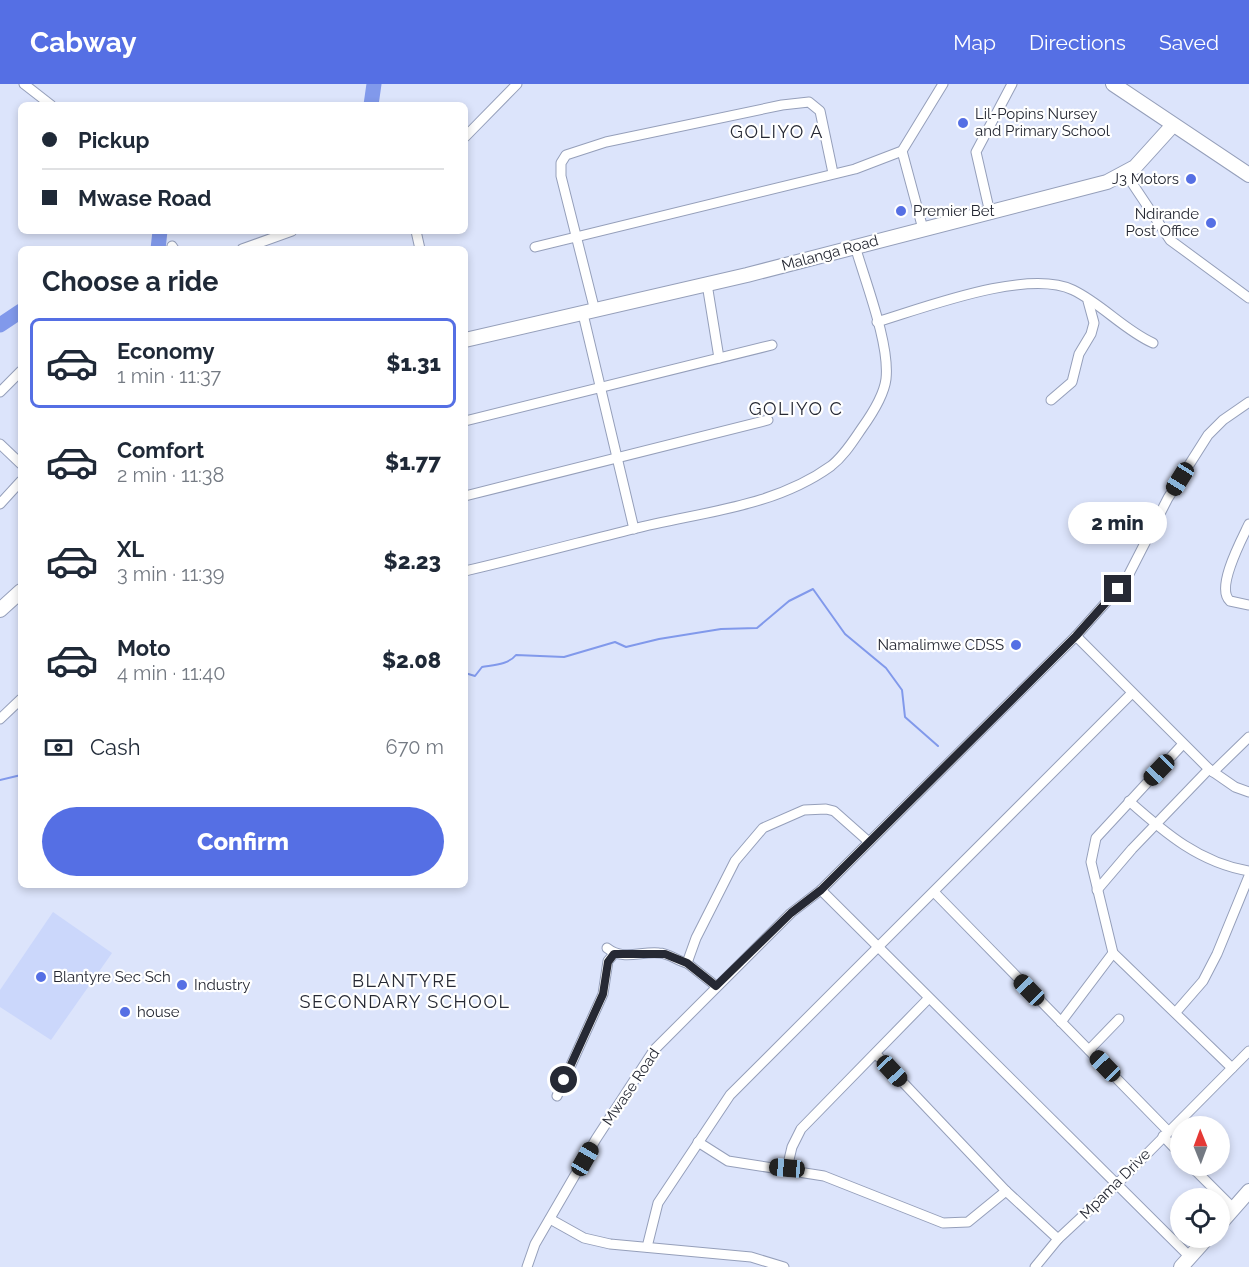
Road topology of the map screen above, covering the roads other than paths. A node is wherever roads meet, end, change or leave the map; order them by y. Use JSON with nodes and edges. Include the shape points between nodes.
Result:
{"nodes":[{"id":1,"x":24,"y":84,"type":"edge"},
{"id":2,"x":517,"y":84,"type":"edge"},
{"id":3,"x":943,"y":84,"type":"edge"},
{"id":4,"x":1012,"y":84,"type":"edge"},
{"id":5,"x":1113,"y":84,"type":"edge"},
{"id":6,"x":47,"y":102,"type":"edge"},
{"id":7,"x":1173,"y":125,"type":"junction"},
{"id":8,"x":468,"y":134,"type":"edge"},
{"id":9,"x":902,"y":151,"type":"junction"},
{"id":10,"x":832,"y":173,"type":"junction"},
{"id":11,"x":1126,"y":174,"type":"junction"},
{"id":12,"x":1249,"y":175,"type":"edge"},
{"id":13,"x":990,"y":213,"type":"junction"},
{"id":14,"x":923,"y":229,"type":"junction"},
{"id":15,"x":284,"y":234,"type":"edge"},
{"id":16,"x":577,"y":236,"type":"junction"},
{"id":17,"x":250,"y":246,"type":"edge"},
{"id":18,"x":855,"y":246,"type":"junction"},
{"id":19,"x":535,"y":247,"type":"dead end"},
{"id":20,"x":707,"y":284,"type":"junction"},
{"id":21,"x":1249,"y":298,"type":"edge"},
{"id":22,"x":1088,"y":301,"type":"junction"},
{"id":23,"x":589,"y":312,"type":"junction"},
{"id":24,"x":877,"y":322,"type":"junction"},
{"id":25,"x":468,"y":339,"type":"edge"},
{"id":26,"x":1153,"y":343,"type":"dead end"},
{"id":27,"x":772,"y":345,"type":"dead end"},
{"id":28,"x":719,"y":358,"type":"junction"},
{"id":29,"x":18,"y":374,"type":"edge"},
{"id":30,"x":12,"y":380,"type":"junction"},
{"id":31,"x":18,"y":385,"type":"edge"},
{"id":32,"x":600,"y":387,"type":"junction"},
{"id":33,"x":0,"y":392,"type":"edge"},
{"id":34,"x":1051,"y":400,"type":"dead end"},
{"id":35,"x":1249,"y":402,"type":"edge"},
{"id":36,"x":468,"y":420,"type":"edge"},
{"id":37,"x":768,"y":420,"type":"dead end"},
{"id":38,"x":0,"y":444,"type":"edge"},
{"id":39,"x":617,"y":458,"type":"junction"},
{"id":40,"x":18,"y":461,"type":"edge"},
{"id":41,"x":18,"y":484,"type":"edge"},
{"id":42,"x":468,"y":495,"type":"edge"},
{"id":43,"x":0,"y":504,"type":"edge"},
{"id":44,"x":1249,"y":524,"type":"edge"},
{"id":45,"x":634,"y":529,"type":"junction"},
{"id":46,"x":468,"y":570,"type":"edge"},
{"id":47,"x":18,"y":594,"type":"edge"},
{"id":48,"x":1249,"y":606,"type":"edge"},
{"id":49,"x":0,"y":610,"type":"edge"},
{"id":50,"x":1076,"y":636,"type":"junction"},
{"id":51,"x":1132,"y":693,"type":"junction"},
{"id":52,"x":18,"y":702,"type":"edge"},
{"id":53,"x":0,"y":718,"type":"edge"},
{"id":54,"x":1249,"y":737,"type":"edge"},
{"id":55,"x":1182,"y":745,"type":"junction"},
{"id":56,"x":1211,"y":771,"type":"junction"},
{"id":57,"x":1249,"y":792,"type":"edge"},
{"id":58,"x":1129,"y":801,"type":"junction"},
{"id":59,"x":1156,"y":825,"type":"junction"},
{"id":60,"x":869,"y":842,"type":"junction"},
{"id":61,"x":1249,"y":871,"type":"edge"},
{"id":62,"x":1249,"y":876,"type":"edge"},
{"id":63,"x":821,"y":890,"type":"junction"},
{"id":64,"x":1097,"y":890,"type":"junction"},
{"id":65,"x":934,"y":892,"type":"junction"},
{"id":66,"x":876,"y":948,"type":"junction"},
{"id":67,"x":1113,"y":953,"type":"junction"},
{"id":68,"x":687,"y":963,"type":"junction"},
{"id":69,"x":716,"y":986,"type":"junction"},
{"id":70,"x":928,"y":999,"type":"junction"},
{"id":71,"x":1176,"y":1012,"type":"junction"},
{"id":72,"x":1119,"y":1019,"type":"dead end"},
{"id":73,"x":1061,"y":1022,"type":"junction"},
{"id":74,"x":1089,"y":1050,"type":"junction"},
{"id":75,"x":1249,"y":1051,"type":"edge"},
{"id":76,"x":876,"y":1054,"type":"junction"},
{"id":77,"x":1232,"y":1068,"type":"junction"},
{"id":78,"x":556,"y":1096,"type":"dead end"},
{"id":79,"x":1166,"y":1133,"type":"junction"},
{"id":80,"x":1170,"y":1139,"type":"edge"},
{"id":81,"x":698,"y":1142,"type":"junction"},
{"id":82,"x":787,"y":1168,"type":"junction"},
{"id":83,"x":1201,"y":1176,"type":"edge"},
{"id":84,"x":1116,"y":1185,"type":"junction"},
{"id":85,"x":1006,"y":1191,"type":"junction"},
{"id":86,"x":1249,"y":1191,"type":"edge"},
{"id":87,"x":1233,"y":1209,"type":"junction"},
{"id":88,"x":1230,"y":1212,"type":"edge"},
{"id":89,"x":550,"y":1219,"type":"junction"},
{"id":90,"x":1058,"y":1239,"type":"junction"},
{"id":91,"x":647,"y":1247,"type":"junction"},
{"id":92,"x":1198,"y":1248,"type":"edge"},
{"id":93,"x":1185,"y":1262,"type":"edge"},
{"id":94,"x":527,"y":1267,"type":"edge"},
{"id":95,"x":784,"y":1267,"type":"edge"},
{"id":96,"x":1035,"y":1267,"type":"edge"}],
"edges":[{"from":1,"to":6,"type":"street"},
{"from":2,"to":8,"type":"street"},
{"from":3,"to":9,"type":"street"},
{"from":4,"to":13,"type":"street","via":[[976,152]]},
{"from":5,"to":7,"type":"street"},
{"from":7,"to":11,"type":"street"},
{"from":7,"to":12,"type":"street"},
{"from":9,"to":10,"type":"street","via":[[855,169]]},
{"from":9,"to":14,"type":"street"},
{"from":10,"to":16,"type":"street"},
{"from":10,"to":16,"type":"street","via":[[820,111],[809,102],[606,142],[574,151],[561,164]]},
{"from":11,"to":13,"type":"street","name":"Malanga Road"},
{"from":11,"to":21,"type":"street","via":[[1170,240]]},
{"from":13,"to":14,"type":"street","name":"Malanga Road"},
{"from":14,"to":18,"type":"street","name":"Malanga Road"},
{"from":15,"to":17,"type":"street"},
{"from":16,"to":19,"type":"street"},
{"from":16,"to":23,"type":"street"},
{"from":18,"to":20,"type":"street","name":"Malanga Road"},
{"from":18,"to":24,"type":"street"},
{"from":20,"to":23,"type":"street","name":"Malanga Road"},
{"from":20,"to":28,"type":"street"},
{"from":22,"to":24,"type":"street","via":[[1072,290],[1055,286],[1016,285]]},
{"from":22,"to":26,"type":"street"},
{"from":22,"to":34,"type":"street","via":[[1094,323],[1091,334],[1078,354],[1072,382]]},
{"from":23,"to":25,"type":"street","name":"Malanga Road"},
{"from":23,"to":32,"type":"street"},
{"from":24,"to":45,"type":"street","via":[[887,367],[885,382],[868,419],[832,465],[781,493]]},
{"from":27,"to":28,"type":"street"},
{"from":28,"to":32,"type":"street"},
{"from":29,"to":30,"type":"street"},
{"from":30,"to":31,"type":"street"},
{"from":30,"to":33,"type":"street"},
{"from":32,"to":36,"type":"street"},
{"from":32,"to":39,"type":"street"},
{"from":35,"to":50,"type":"street","name":"Mwase Road","via":[[1208,435],[1168,498],[1127,578]]},
{"from":37,"to":39,"type":"street"},
{"from":38,"to":40,"type":"street"},
{"from":39,"to":42,"type":"street"},
{"from":39,"to":45,"type":"street"},
{"from":41,"to":43,"type":"street"},
{"from":44,"to":48,"type":"street","via":[[1224,589],[1230,601]]},
{"from":45,"to":46,"type":"street"},
{"from":47,"to":49,"type":"street"},
{"from":50,"to":51,"type":"street"},
{"from":50,"to":60,"type":"street","name":"Mwase Road"},
{"from":51,"to":55,"type":"street"},
{"from":51,"to":65,"type":"street"},
{"from":52,"to":53,"type":"street"},
{"from":54,"to":56,"type":"street"},
{"from":55,"to":56,"type":"street"},
{"from":55,"to":58,"type":"street"},
{"from":56,"to":57,"type":"street"},
{"from":56,"to":59,"type":"street"},
{"from":58,"to":59,"type":"street"},
{"from":58,"to":64,"type":"street","via":[[1094,842],[1091,862]]},
{"from":59,"to":61,"type":"street","via":[[1192,852]]},
{"from":59,"to":64,"type":"street"},
{"from":60,"to":63,"type":"street","name":"Mwase Road"},
{"from":60,"to":68,"type":"street","via":[[834,811],[826,809],[804,810],[763,828],[735,861]]},
{"from":62,"to":71,"type":"street","via":[[1203,981]]},
{"from":63,"to":66,"type":"street"},
{"from":63,"to":69,"type":"street","name":"Mwase Road","via":[[791,913]]},
{"from":64,"to":67,"type":"street"},
{"from":65,"to":66,"type":"street"},
{"from":65,"to":73,"type":"street"},
{"from":66,"to":70,"type":"street"},
{"from":66,"to":81,"type":"street","via":[[730,1095]]},
{"from":67,"to":71,"type":"street"},
{"from":67,"to":73,"type":"street"},
{"from":68,"to":69,"type":"street"},
{"from":68,"to":78,"type":"street","via":[[658,952],[611,951],[603,994]]},
{"from":69,"to":89,"type":"street","name":"Mwase Road","via":[[654,1050]]},
{"from":70,"to":76,"type":"street"},
{"from":70,"to":84,"type":"street"},
{"from":71,"to":77,"type":"street"},
{"from":72,"to":74,"type":"street"},
{"from":73,"to":74,"type":"street"},
{"from":74,"to":79,"type":"street"},
{"from":75,"to":77,"type":"street","name":"Mpama Drive"},
{"from":76,"to":82,"type":"street","via":[[801,1129]]},
{"from":76,"to":85,"type":"street"},
{"from":77,"to":79,"type":"street","name":"Mpama Drive"},
{"from":79,"to":80,"type":"street"},
{"from":79,"to":84,"type":"street","name":"Mpama Drive"},
{"from":81,"to":82,"type":"street","via":[[728,1161]]},
{"from":81,"to":91,"type":"street","via":[[658,1203]]},
{"from":82,"to":85,"type":"street","via":[[824,1176],[943,1222],[968,1222]]},
{"from":83,"to":87,"type":"street"},
{"from":84,"to":90,"type":"street","name":"Mpama Drive"},
{"from":84,"to":93,"type":"street"},
{"from":85,"to":90,"type":"street"},
{"from":86,"to":87,"type":"street"},
{"from":87,"to":88,"type":"street"},
{"from":89,"to":91,"type":"street","via":[[584,1238]]},
{"from":89,"to":94,"type":"street","name":"Mwase Road"},
{"from":90,"to":96,"type":"street","name":"Mpama Drive"},
{"from":91,"to":95,"type":"street","via":[[751,1257]]},
{"from":92,"to":93,"type":"street"}]}
